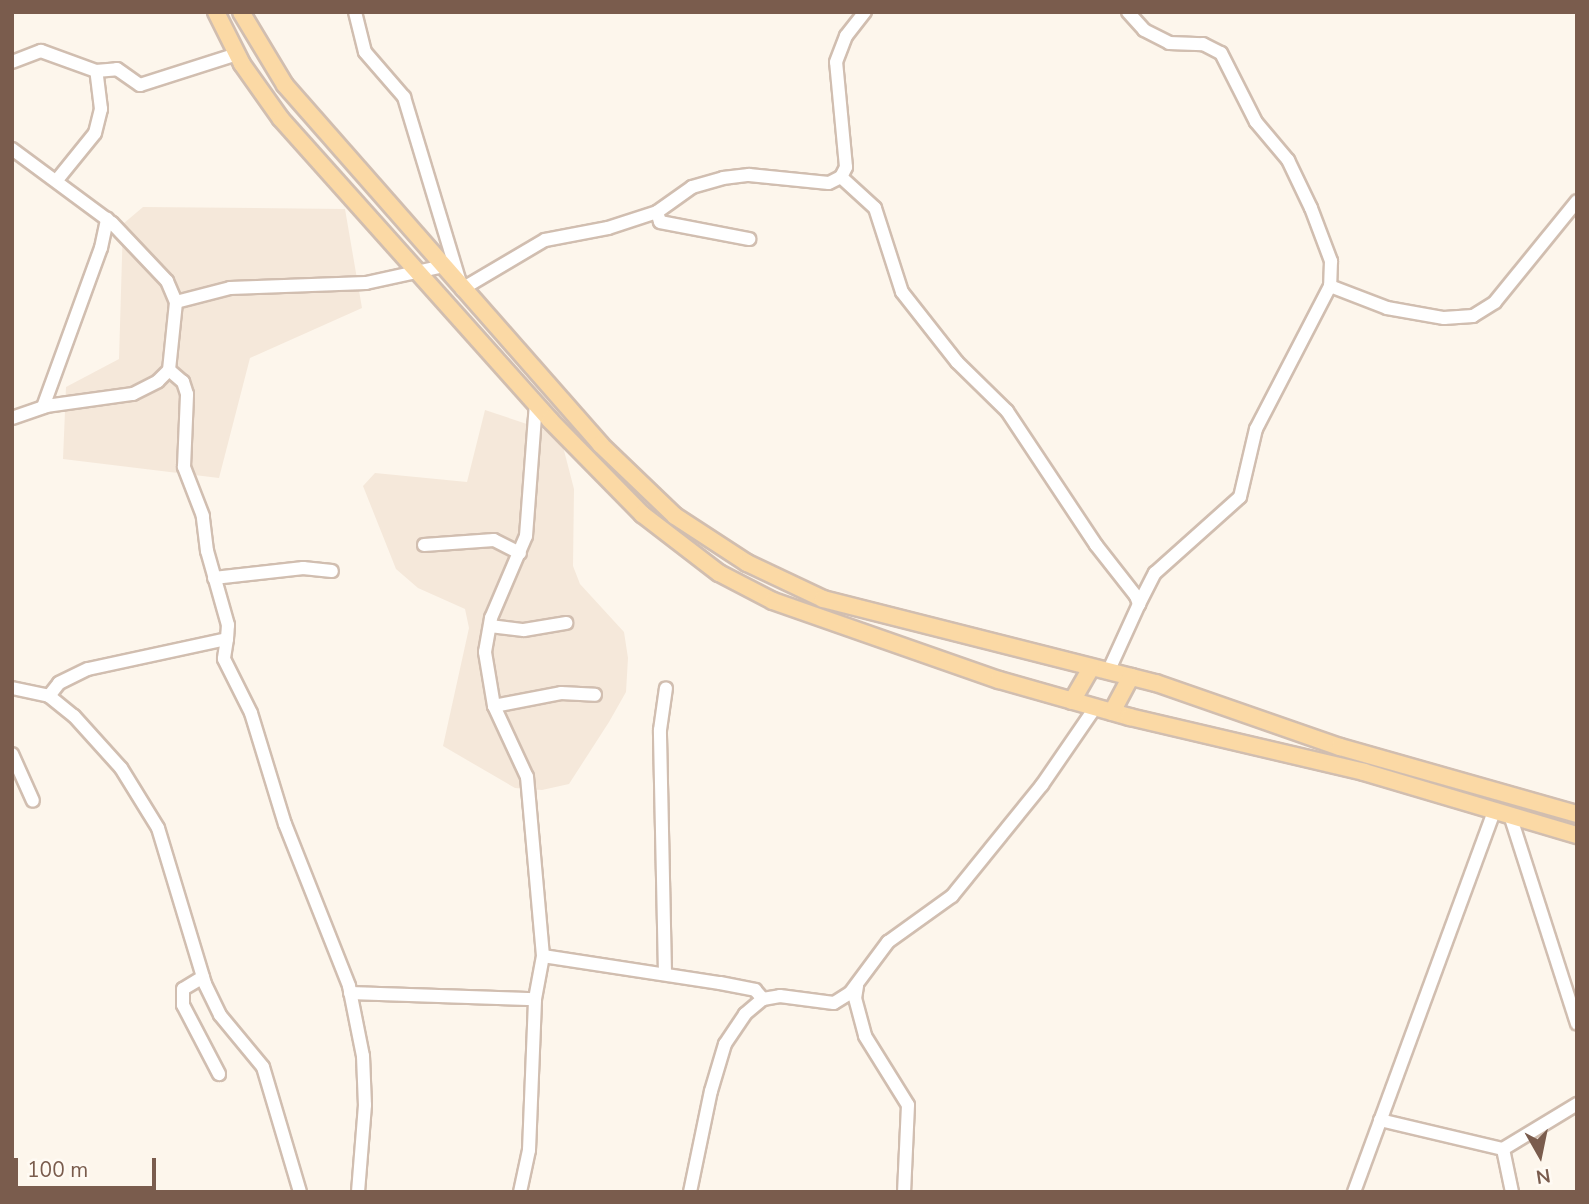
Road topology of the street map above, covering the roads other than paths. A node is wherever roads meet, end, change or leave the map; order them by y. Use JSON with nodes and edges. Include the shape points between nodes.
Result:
{"nodes":[{"id":1,"x":216,"y":12,"type":"edge"},
{"id":2,"x":241,"y":12,"type":"edge"},
{"id":3,"x":355,"y":12,"type":"edge"},
{"id":4,"x":865,"y":12,"type":"edge"},
{"id":5,"x":1128,"y":12,"type":"edge"},
{"id":6,"x":237,"y":54,"type":"junction"},
{"id":7,"x":12,"y":62,"type":"edge"},
{"id":8,"x":96,"y":71,"type":"junction"},
{"id":9,"x":12,"y":149,"type":"edge"},
{"id":10,"x":841,"y":177,"type":"junction"},
{"id":11,"x":57,"y":180,"type":"junction"},
{"id":12,"x":1577,"y":201,"type":"edge"},
{"id":13,"x":657,"y":212,"type":"junction"},
{"id":14,"x":107,"y":219,"type":"junction"},
{"id":15,"x":749,"y":239,"type":"dead end"},
{"id":16,"x":443,"y":266,"type":"junction"},
{"id":17,"x":420,"y":272,"type":"junction"},
{"id":18,"x":1330,"y":286,"type":"junction"},
{"id":19,"x":462,"y":289,"type":"junction"},
{"id":20,"x":176,"y":302,"type":"junction"},
{"id":21,"x":169,"y":370,"type":"junction"},
{"id":22,"x":536,"y":404,"type":"junction"},
{"id":23,"x":43,"y":407,"type":"junction"},
{"id":24,"x":12,"y":418,"type":"edge"},
{"id":25,"x":424,"y":545,"type":"dead end"},
{"id":26,"x":520,"y":553,"type":"junction"},
{"id":27,"x":332,"y":571,"type":"dead end"},
{"id":28,"x":214,"y":578,"type":"junction"},
{"id":29,"x":1139,"y":604,"type":"junction"},
{"id":30,"x":566,"y":623,"type":"dead end"},
{"id":31,"x":489,"y":626,"type":"junction"},
{"id":32,"x":227,"y":639,"type":"junction"},
{"id":33,"x":1091,"y":668,"type":"junction"},
{"id":34,"x":1108,"y":672,"type":"junction"},
{"id":35,"x":1131,"y":677,"type":"junction"},
{"id":36,"x":12,"y":688,"type":"edge"},
{"id":37,"x":666,"y":688,"type":"dead end"},
{"id":38,"x":595,"y":695,"type":"dead end"},
{"id":39,"x":49,"y":696,"type":"junction"},
{"id":40,"x":1072,"y":701,"type":"junction"},
{"id":41,"x":494,"y":706,"type":"junction"},
{"id":42,"x":1095,"y":708,"type":"junction"},
{"id":43,"x":1112,"y":712,"type":"junction"},
{"id":44,"x":12,"y":754,"type":"edge"},
{"id":45,"x":33,"y":801,"type":"dead end"},
{"id":46,"x":1494,"y":811,"type":"junction"},
{"id":47,"x":1577,"y":814,"type":"edge"},
{"id":48,"x":1510,"y":815,"type":"junction"},
{"id":49,"x":1577,"y":835,"type":"edge"},
{"id":50,"x":543,"y":956,"type":"junction"},
{"id":51,"x":665,"y":974,"type":"junction"},
{"id":52,"x":203,"y":977,"type":"junction"},
{"id":53,"x":857,"y":986,"type":"junction"},
{"id":54,"x":350,"y":993,"type":"junction"},
{"id":55,"x":535,"y":999,"type":"junction"},
{"id":56,"x":763,"y":999,"type":"junction"},
{"id":57,"x":1577,"y":1024,"type":"edge"},
{"id":58,"x":219,"y":1074,"type":"dead end"},
{"id":59,"x":1577,"y":1104,"type":"edge"},
{"id":60,"x":1381,"y":1120,"type":"junction"},
{"id":61,"x":1503,"y":1149,"type":"junction"},
{"id":62,"x":300,"y":1192,"type":"edge"},
{"id":63,"x":358,"y":1192,"type":"edge"},
{"id":64,"x":520,"y":1192,"type":"edge"},
{"id":65,"x":690,"y":1192,"type":"edge"},
{"id":66,"x":904,"y":1192,"type":"edge"},
{"id":67,"x":1354,"y":1192,"type":"edge"},
{"id":68,"x":1512,"y":1192,"type":"edge"}],
"edges":[{"from":1,"to":6,"type":"main road"},
{"from":2,"to":16,"type":"main road","via":[[285,85]]},
{"from":3,"to":19,"type":"street","via":[[365,52],[404,97]]},
{"from":4,"to":10,"type":"street","via":[[846,36],[836,62],[846,167]]},
{"from":5,"to":18,"type":"street","via":[[1144,30],[1169,43],[1203,44],[1221,53],[1256,122],[1288,160],[1311,208],[1331,261]]},
{"from":6,"to":8,"type":"street","via":[[140,85],[117,69]]},
{"from":6,"to":17,"type":"main road","via":[[281,119]]},
{"from":7,"to":8,"type":"street","via":[[41,51]]},
{"from":8,"to":11,"type":"street","via":[[101,109],[95,132]]},
{"from":9,"to":11,"type":"street"},
{"from":10,"to":13,"type":"street","via":[[829,183],[749,175],[723,178],[692,187]]},
{"from":10,"to":29,"type":"street","via":[[875,208],[902,292],[957,362],[1007,411]]},
{"from":11,"to":14,"type":"street"},
{"from":12,"to":18,"type":"street","via":[[1495,302],[1473,316],[1444,318],[1387,308]]},
{"from":13,"to":15,"type":"street","via":[[660,222]]},
{"from":13,"to":19,"type":"street","via":[[608,228],[545,240]]},
{"from":14,"to":20,"type":"street","via":[[167,281]]},
{"from":14,"to":23,"type":"street","via":[[102,248]]},
{"from":16,"to":17,"type":"street"},
{"from":16,"to":19,"type":"main road"},
{"from":17,"to":20,"type":"street","via":[[366,283],[230,288]]},
{"from":17,"to":22,"type":"main road"},
{"from":18,"to":29,"type":"street","via":[[1256,429],[1240,498],[1155,573]]},
{"from":19,"to":33,"type":"main road","via":[[600,444],[675,516],[747,563],[823,599]]},
{"from":20,"to":21,"type":"street"},
{"from":21,"to":23,"type":"street","via":[[133,394]]},
{"from":21,"to":28,"type":"street","via":[[183,382],[187,394],[183,456],[203,516]]},
{"from":22,"to":26,"type":"street","via":[[529,516]]},
{"from":22,"to":40,"type":"main road","via":[[642,514],[719,573],[773,601],[873,638]]},
{"from":23,"to":24,"type":"street"},
{"from":25,"to":26,"type":"street","via":[[494,540]]},
{"from":26,"to":31,"type":"street"},
{"from":27,"to":28,"type":"street","via":[[303,568]]},
{"from":28,"to":32,"type":"street","via":[[228,625]]},
{"from":29,"to":34,"type":"street"},
{"from":30,"to":31,"type":"street","via":[[524,630]]},
{"from":31,"to":41,"type":"street","via":[[485,652]]},
{"from":32,"to":39,"type":"street","via":[[88,669],[59,682]]},
{"from":32,"to":54,"type":"street","via":[[225,659],[251,713],[285,824]]},
{"from":33,"to":34,"type":"main road"},
{"from":33,"to":40,"type":"main road"},
{"from":34,"to":35,"type":"main road"},
{"from":35,"to":43,"type":"main road"},
{"from":35,"to":47,"type":"main road","via":[[1340,747]]},
{"from":36,"to":39,"type":"street"},
{"from":37,"to":51,"type":"street","via":[[660,730]]},
{"from":38,"to":41,"type":"street","via":[[561,693]]},
{"from":39,"to":52,"type":"street","via":[[121,768],[158,828]]},
{"from":40,"to":42,"type":"main road"},
{"from":41,"to":50,"type":"street","via":[[527,777]]},
{"from":42,"to":43,"type":"main road"},
{"from":42,"to":53,"type":"street","via":[[1042,785],[952,896],[888,942]]},
{"from":43,"to":46,"type":"main road","via":[[1364,772]]},
{"from":44,"to":45,"type":"street"},
{"from":46,"to":48,"type":"main road"},
{"from":46,"to":60,"type":"street"},
{"from":48,"to":49,"type":"main road"},
{"from":48,"to":57,"type":"street"},
{"from":50,"to":51,"type":"street"},
{"from":50,"to":55,"type":"street"},
{"from":51,"to":56,"type":"street","via":[[755,990]]},
{"from":52,"to":58,"type":"street","via":[[183,989],[183,1005]]},
{"from":52,"to":62,"type":"street","via":[[220,1015],[264,1067]]},
{"from":53,"to":56,"type":"street","via":[[834,1003],[780,996]]},
{"from":53,"to":66,"type":"street","via":[[855,998],[865,1036],[908,1105]]},
{"from":54,"to":55,"type":"street"},
{"from":54,"to":63,"type":"street","via":[[363,1056],[365,1105]]},
{"from":55,"to":64,"type":"street","via":[[535,1094]]},
{"from":56,"to":65,"type":"street","via":[[745,1014],[725,1044],[710,1091]]},
{"from":59,"to":61,"type":"street"},
{"from":60,"to":61,"type":"street"},
{"from":60,"to":67,"type":"street"},
{"from":61,"to":68,"type":"street"}]}
